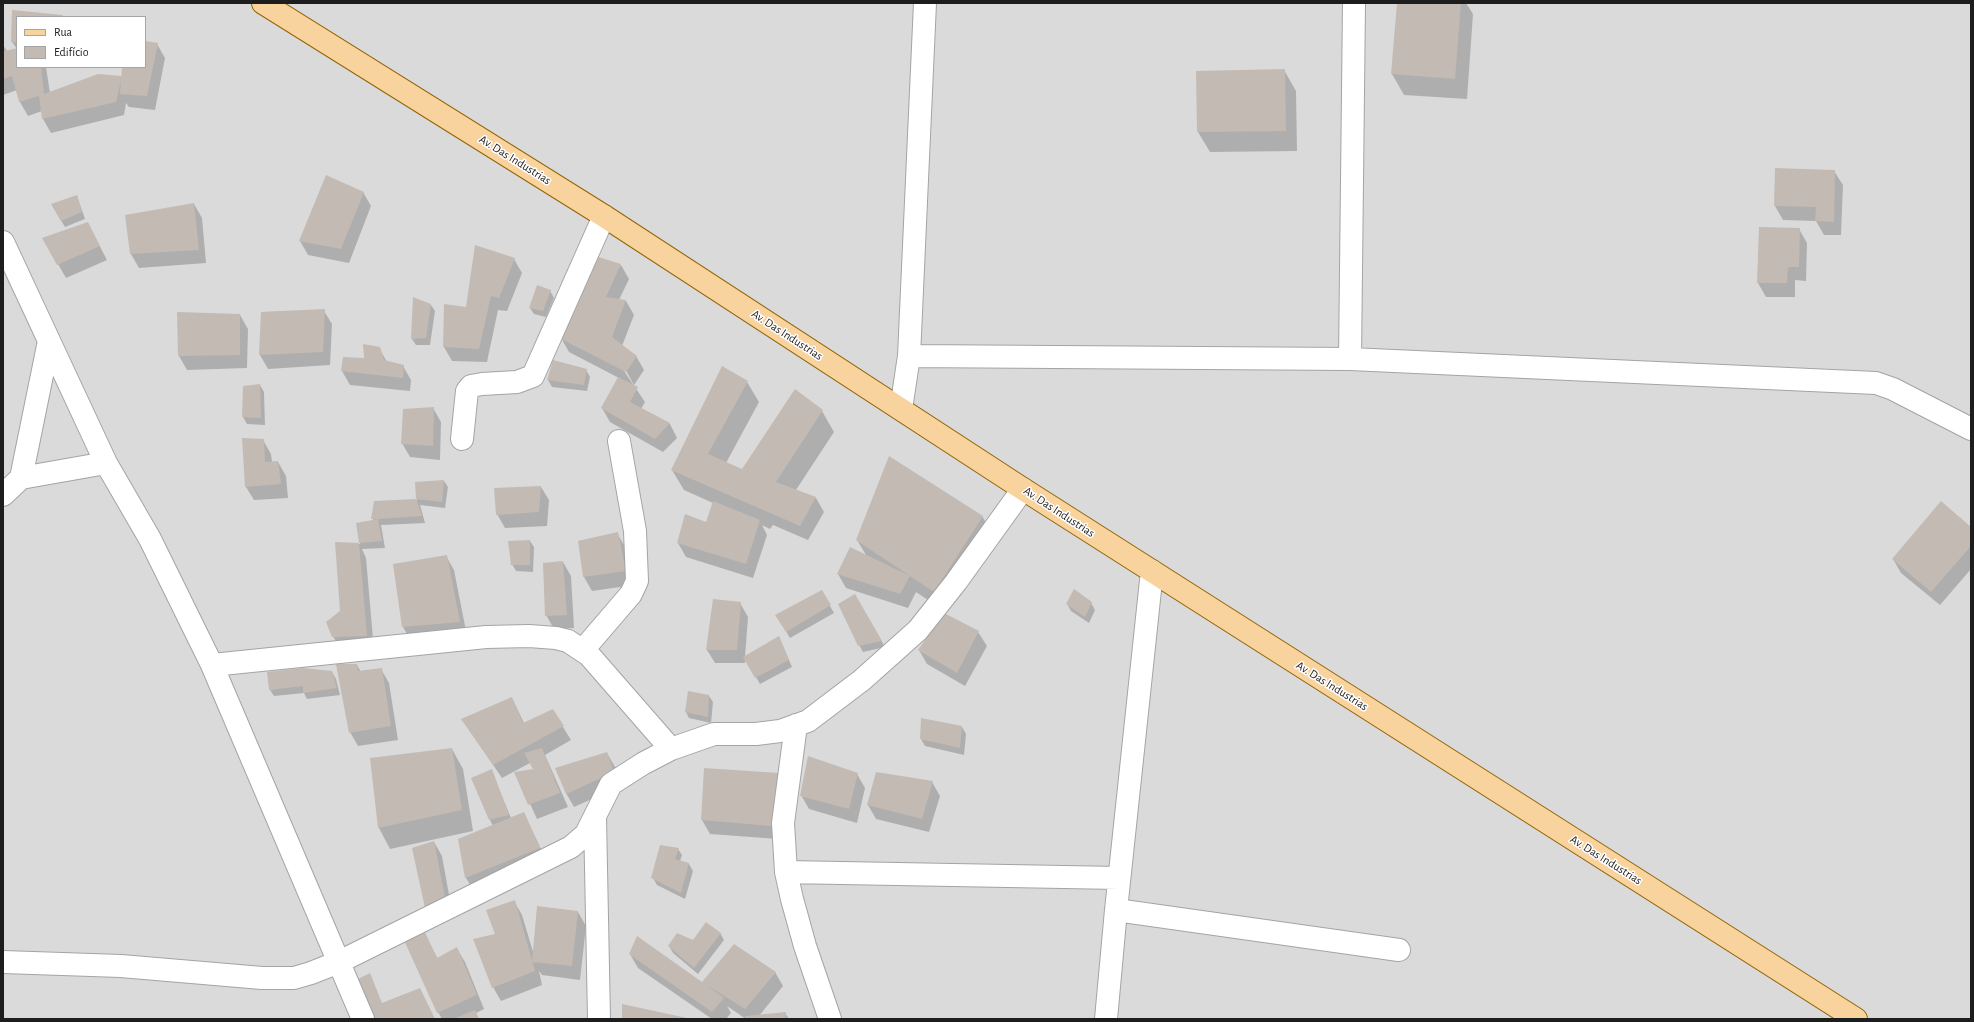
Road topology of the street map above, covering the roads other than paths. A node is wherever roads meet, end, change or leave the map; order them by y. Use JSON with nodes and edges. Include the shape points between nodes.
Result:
{"nodes":[{"id":1,"x":263,"y":3,"type":"edge"},
{"id":2,"x":925,"y":3,"type":"edge"},
{"id":3,"x":1354,"y":3,"type":"edge"},
{"id":4,"x":604,"y":216,"type":"junction"},
{"id":5,"x":3,"y":242,"type":"edge"},
{"id":6,"x":49,"y":341,"type":"junction"},
{"id":7,"x":910,"y":356,"type":"junction"},
{"id":8,"x":1350,"y":359,"type":"junction"},
{"id":9,"x":901,"y":409,"type":"junction"},
{"id":10,"x":1971,"y":430,"type":"edge"},
{"id":11,"x":462,"y":440,"type":"dead end"},
{"id":12,"x":619,"y":441,"type":"dead end"},
{"id":13,"x":106,"y":464,"type":"junction"},
{"id":14,"x":22,"y":478,"type":"junction"},
{"id":15,"x":1023,"y":489,"type":"junction"},
{"id":16,"x":3,"y":495,"type":"edge"},
{"id":17,"x":1152,"y":571,"type":"junction"},
{"id":18,"x":582,"y":650,"type":"junction"},
{"id":19,"x":212,"y":665,"type":"junction"},
{"id":20,"x":796,"y":725,"type":"junction"},
{"id":21,"x":671,"y":749,"type":"junction"},
{"id":22,"x":595,"y":818,"type":"junction"},
{"id":23,"x":786,"y":872,"type":"junction"},
{"id":24,"x":1119,"y":878,"type":"junction"},
{"id":25,"x":1116,"y":910,"type":"junction"},
{"id":26,"x":1399,"y":950,"type":"dead end"},
{"id":27,"x":3,"y":962,"type":"edge"},
{"id":28,"x":338,"y":962,"type":"junction"},
{"id":29,"x":364,"y":1019,"type":"edge"},
{"id":30,"x":599,"y":1019,"type":"edge"},
{"id":31,"x":830,"y":1019,"type":"edge"},
{"id":32,"x":1106,"y":1019,"type":"edge"},
{"id":33,"x":1856,"y":1019,"type":"edge"}],
"edges":[{"from":1,"to":4,"type":"main road","name":"Av. Das Industrias"},
{"from":2,"to":7,"type":"street"},
{"from":3,"to":8,"type":"street"},
{"from":4,"to":9,"type":"main road","name":"Av. Das Industrias"},
{"from":4,"to":11,"type":"street","via":[[533,376],[517,382],[471,386],[467,391]]},
{"from":5,"to":6,"type":"street"},
{"from":6,"to":13,"type":"street"},
{"from":6,"to":14,"type":"street"},
{"from":7,"to":8,"type":"street"},
{"from":7,"to":9,"type":"street"},
{"from":8,"to":10,"type":"street","via":[[1876,383],[1893,389]]},
{"from":9,"to":15,"type":"main road","name":"Av. Das Industrias"},
{"from":12,"to":18,"type":"street","via":[[635,530],[636,581],[631,594]]},
{"from":13,"to":14,"type":"street"},
{"from":13,"to":19,"type":"street","via":[[150,539]]},
{"from":14,"to":16,"type":"street"},
{"from":15,"to":17,"type":"main road","name":"Av. Das Industrias"},
{"from":15,"to":20,"type":"street","via":[[918,630],[862,680],[808,721]]},
{"from":17,"to":24,"type":"street"},
{"from":17,"to":33,"type":"main road","name":"Av. Das Industrias"},
{"from":18,"to":19,"type":"street","via":[[568,641],[556,638],[501,637]]},
{"from":18,"to":21,"type":"street"},
{"from":19,"to":28,"type":"street"},
{"from":20,"to":21,"type":"street","via":[[780,731],[756,734],[714,734]]},
{"from":20,"to":23,"type":"street","via":[[783,823]]},
{"from":21,"to":22,"type":"street","via":[[611,784]]},
{"from":22,"to":28,"type":"street","via":[[586,834],[571,847]]},
{"from":22,"to":30,"type":"street"},
{"from":23,"to":24,"type":"street"},
{"from":23,"to":31,"type":"street","via":[[805,946]]},
{"from":24,"to":25,"type":"street"},
{"from":25,"to":26,"type":"street"},
{"from":25,"to":32,"type":"street"},
{"from":27,"to":28,"type":"street","via":[[121,966],[262,978],[294,978]]},
{"from":28,"to":29,"type":"street"}]}
